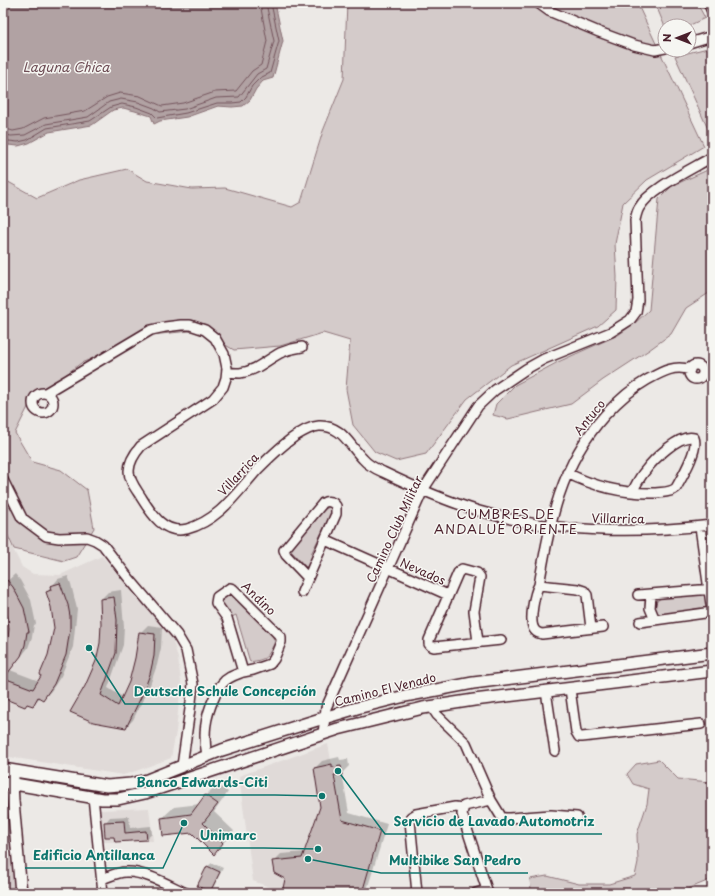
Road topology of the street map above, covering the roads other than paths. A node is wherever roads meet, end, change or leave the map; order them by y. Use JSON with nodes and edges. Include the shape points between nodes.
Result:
{"nodes":[{"id":1,"x":538,"y":3,"type":"edge"},
{"id":2,"x":708,"y":3,"type":"edge"},
{"id":3,"x":712,"y":11,"type":"edge"},
{"id":4,"x":712,"y":36,"type":"edge"},
{"id":5,"x":697,"y":41,"type":"edge"},
{"id":6,"x":657,"y":50,"type":"edge"},
{"id":7,"x":712,"y":157,"type":"edge"},
{"id":8,"x":302,"y":347,"type":"dead end"},
{"id":9,"x":707,"y":370,"type":"edge"},
{"id":10,"x":227,"y":372,"type":"junction"},
{"id":11,"x":47,"y":392,"type":"dead end"},
{"id":12,"x":567,"y":473,"type":"junction"},
{"id":13,"x":3,"y":480,"type":"edge"},
{"id":14,"x":423,"y":490,"type":"junction"},
{"id":15,"x":632,"y":492,"type":"junction"},
{"id":16,"x":712,"y":525,"type":"edge"},
{"id":17,"x":551,"y":526,"type":"junction"},
{"id":18,"x":700,"y":527,"type":"junction"},
{"id":19,"x":325,"y":540,"type":"junction"},
{"id":20,"x":388,"y":569,"type":"junction"},
{"id":21,"x":308,"y":578,"type":"junction"},
{"id":22,"x":539,"y":586,"type":"junction"},
{"id":23,"x":710,"y":590,"type":"edge"},
{"id":24,"x":302,"y":592,"type":"dead end"},
{"id":25,"x":448,"y":595,"type":"junction"},
{"id":26,"x":638,"y":595,"type":"dead end"},
{"id":27,"x":651,"y":595,"type":"junction"},
{"id":28,"x":712,"y":611,"type":"edge"},
{"id":29,"x":655,"y":620,"type":"junction"},
{"id":30,"x":640,"y":622,"type":"dead end"},
{"id":31,"x":603,"y":627,"type":"dead end"},
{"id":32,"x":591,"y":628,"type":"junction"},
{"id":33,"x":501,"y":640,"type":"dead end"},
{"id":34,"x":478,"y":642,"type":"junction"},
{"id":35,"x":712,"y":652,"type":"edge"},
{"id":36,"x":700,"y":654,"type":"junction"},
{"id":37,"x":707,"y":671,"type":"edge"},
{"id":38,"x":243,"y":672,"type":"junction"},
{"id":39,"x":570,"y":689,"type":"junction"},
{"id":40,"x":546,"y":692,"type":"junction"},
{"id":41,"x":431,"y":706,"type":"junction"},
{"id":42,"x":324,"y":717,"type":"junction"},
{"id":43,"x":701,"y":724,"type":"dead end"},
{"id":44,"x":322,"y":734,"type":"junction"},
{"id":45,"x":555,"y":751,"type":"dead end"},
{"id":46,"x":207,"y":756,"type":"junction"},
{"id":47,"x":182,"y":766,"type":"junction"},
{"id":48,"x":3,"y":770,"type":"edge"},
{"id":49,"x":15,"y":771,"type":"junction"},
{"id":50,"x":8,"y":783,"type":"edge"},
{"id":51,"x":93,"y":797,"type":"junction"},
{"id":52,"x":491,"y":800,"type":"junction"},
{"id":53,"x":463,"y":808,"type":"junction"},
{"id":54,"x":577,"y":817,"type":"dead end"},
{"id":55,"x":102,"y":880,"type":"junction"},
{"id":56,"x":487,"y":892,"type":"edge"},
{"id":57,"x":21,"y":893,"type":"edge"},
{"id":58,"x":103,"y":893,"type":"edge"},
{"id":59,"x":186,"y":893,"type":"edge"},
{"id":60,"x":417,"y":893,"type":"edge"},
{"id":61,"x":476,"y":893,"type":"edge"}],
"edges":[{"from":1,"to":6,"type":"street","via":[[549,11],[599,32],[634,45]]},
{"from":2,"to":3,"type":"street"},
{"from":4,"to":5,"type":"street"},
{"from":7,"to":14,"type":"street","name":"Camino Club Militar","via":[[654,191],[638,209],[635,220],[638,300],[636,312],[630,320],[611,332],[544,359],[495,390],[478,406]]},
{"from":8,"to":10,"type":"street","via":[[284,352],[260,367],[248,371]]},
{"from":9,"to":12,"type":"street","name":"Antuco","via":[[696,379],[690,376],[690,370],[667,370],[628,393],[588,435]]},
{"from":10,"to":11,"type":"street","via":[[224,354],[210,334],[200,328],[173,326],[143,334]]},
{"from":10,"to":14,"type":"street","name":"Villarrica","via":[[223,386],[213,399],[141,446],[132,459],[129,470],[132,483],[153,515],[163,525],[181,530],[211,516],[233,499],[282,446],[302,431],[313,427],[323,426],[337,431],[367,463],[381,472]]},
{"from":12,"to":15,"type":"street","via":[[603,488]]},
{"from":12,"to":17,"type":"street","name":"Antuco","via":[[557,499]]},
{"from":13,"to":47,"type":"street","via":[[22,518],[46,536],[87,537],[103,545],[177,635],[186,650],[193,684]]},
{"from":14,"to":17,"type":"street","name":"Villarrica","via":[[459,505]]},
{"from":14,"to":20,"type":"street","name":"Camino Club Militar"},
{"from":15,"to":15,"type":"street","via":[[674,490],[694,450],[694,438],[682,439],[660,455],[643,473]]},
{"from":16,"to":18,"type":"street","name":"Villarrica"},
{"from":17,"to":18,"type":"street","name":"Villarrica","via":[[615,530]]},
{"from":17,"to":22,"type":"street","name":"Antuco"},
{"from":18,"to":23,"type":"street"},
{"from":19,"to":20,"type":"street","name":"Nevados","via":[[369,558]]},
{"from":19,"to":21,"type":"street"},
{"from":19,"to":21,"type":"street","via":[[337,512],[336,506],[330,501],[323,503],[285,548],[285,554]]},
{"from":20,"to":25,"type":"street","name":"Nevados"},
{"from":20,"to":42,"type":"street","name":"Camino Club Militar"},
{"from":21,"to":24,"type":"street"},
{"from":22,"to":32,"type":"street","via":[[584,591],[588,597]]},
{"from":22,"to":32,"type":"street","name":"Antuco","via":[[532,618],[534,630],[542,634]]},
{"from":23,"to":27,"type":"street"},
{"from":23,"to":28,"type":"street"},
{"from":25,"to":34,"type":"street","name":"Nevados","via":[[429,645],[434,647]]},
{"from":25,"to":34,"type":"street","name":"Nevados","via":[[461,570],[479,575],[474,611]]},
{"from":26,"to":27,"type":"street"},
{"from":27,"to":29,"type":"street","via":[[650,608]]},
{"from":28,"to":29,"type":"street"},
{"from":29,"to":30,"type":"street"},
{"from":31,"to":32,"type":"street"},
{"from":33,"to":34,"type":"street","name":"Nevados"},
{"from":35,"to":36,"type":"street","name":"Camino El Venado"},
{"from":36,"to":37,"type":"street"},
{"from":36,"to":42,"type":"street","name":"Camino El Venado","via":[[444,688]]},
{"from":37,"to":39,"type":"street"},
{"from":38,"to":38,"type":"street","name":"Andino","via":[[227,618],[216,603],[217,597],[230,588],[233,588],[281,638],[270,664]]},
{"from":38,"to":46,"type":"street","name":"Andino","via":[[230,676],[222,684],[210,707],[206,722]]},
{"from":39,"to":40,"type":"street"},
{"from":39,"to":43,"type":"street","via":[[576,732],[582,738]]},
{"from":40,"to":41,"type":"street"},
{"from":40,"to":45,"type":"street"},
{"from":41,"to":44,"type":"street"},
{"from":41,"to":52,"type":"street","via":[[436,715],[466,743]]},
{"from":42,"to":44,"type":"street","name":"Camino Club Militar"},
{"from":42,"to":46,"type":"street","name":"Camino El Venado"},
{"from":44,"to":51,"type":"street","via":[[145,793],[118,799]]},
{"from":46,"to":47,"type":"street","name":"Camino El Venado"},
{"from":47,"to":49,"type":"street","name":"Camino El Venado","via":[[139,782],[115,786]]},
{"from":48,"to":49,"type":"street","name":"Camino El Venado"},
{"from":49,"to":50,"type":"street"},
{"from":50,"to":51,"type":"street"},
{"from":50,"to":57,"type":"street"},
{"from":51,"to":55,"type":"street"},
{"from":52,"to":53,"type":"street"},
{"from":52,"to":54,"type":"street","via":[[504,819],[551,815]]},
{"from":53,"to":56,"type":"street","via":[[462,814]]},
{"from":53,"to":60,"type":"street","via":[[451,807],[411,817]]},
{"from":55,"to":58,"type":"street"},
{"from":55,"to":59,"type":"street","via":[[118,873],[133,872]]},
{"from":56,"to":61,"type":"street"}]}
